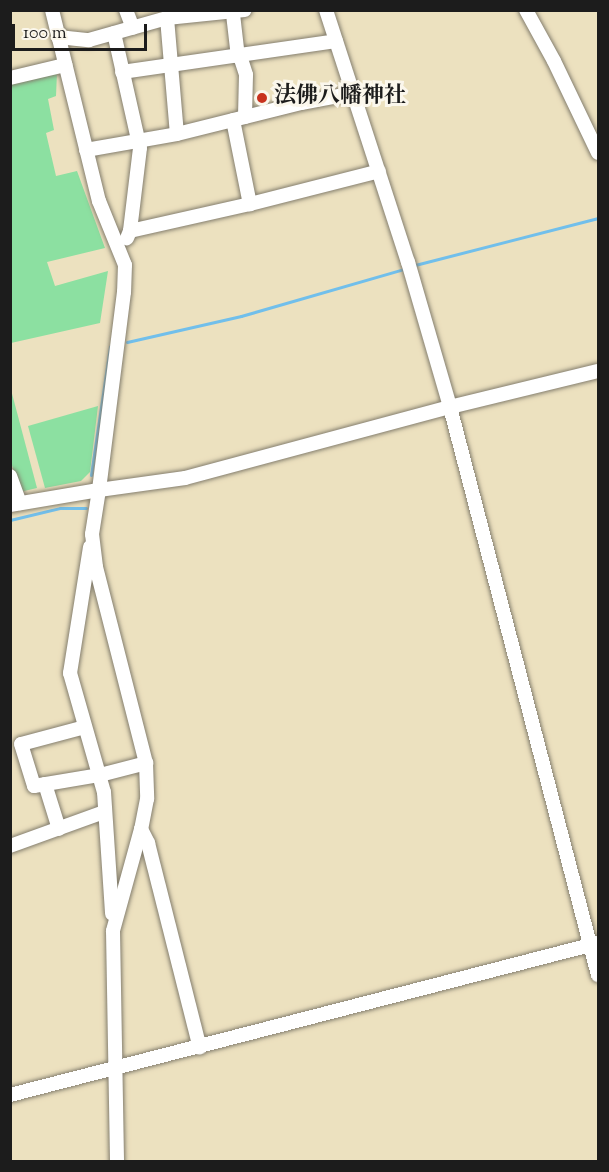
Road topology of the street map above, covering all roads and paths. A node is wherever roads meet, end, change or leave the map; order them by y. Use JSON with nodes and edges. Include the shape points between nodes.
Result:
{"nodes":[{"id":1,"x":52,"y":10,"type":"edge"},
{"id":2,"x":126,"y":10,"type":"edge"},
{"id":3,"x":326,"y":10,"type":"edge"},
{"id":4,"x":526,"y":10,"type":"edge"},
{"id":5,"x":239,"y":12,"type":"edge"},
{"id":6,"x":188,"y":13,"type":"edge"},
{"id":7,"x":167,"y":18,"type":"junction"},
{"id":8,"x":133,"y":28,"type":"junction"},
{"id":9,"x":114,"y":33,"type":"junction"},
{"id":10,"x":58,"y":37,"type":"junction"},
{"id":11,"x":336,"y":41,"type":"junction"},
{"id":12,"x":239,"y":56,"type":"junction"},
{"id":13,"x":65,"y":65,"type":"junction"},
{"id":14,"x":172,"y":65,"type":"junction"},
{"id":15,"x":122,"y":72,"type":"junction"},
{"id":16,"x":10,"y":78,"type":"edge"},
{"id":17,"x":355,"y":93,"type":"junction"},
{"id":18,"x":239,"y":119,"type":"junction"},
{"id":19,"x":177,"y":134,"type":"junction"},
{"id":20,"x":137,"y":139,"type":"junction"},
{"id":21,"x":86,"y":150,"type":"junction"},
{"id":22,"x":598,"y":153,"type":"edge"},
{"id":23,"x":379,"y":171,"type":"junction"},
{"id":24,"x":250,"y":204,"type":"junction"},
{"id":25,"x":130,"y":231,"type":"junction"},
{"id":26,"x":120,"y":250,"type":"junction"},
{"id":27,"x":598,"y":371,"type":"edge"},
{"id":28,"x":450,"y":407,"type":"junction"},
{"id":29,"x":10,"y":476,"type":"edge"},
{"id":30,"x":99,"y":490,"type":"junction"},
{"id":31,"x":15,"y":504,"type":"edge"},
{"id":32,"x":92,"y":534,"type":"junction"},
{"id":33,"x":86,"y":727,"type":"junction"},
{"id":34,"x":146,"y":763,"type":"junction"},
{"id":35,"x":100,"y":775,"type":"junction"},
{"id":36,"x":45,"y":784,"type":"junction"},
{"id":37,"x":105,"y":812,"type":"junction"},
{"id":38,"x":59,"y":829,"type":"junction"},
{"id":39,"x":141,"y":830,"type":"junction"},
{"id":40,"x":10,"y":846,"type":"edge"},
{"id":41,"x":113,"y":931,"type":"junction"},
{"id":42,"x":595,"y":944,"type":"edge"},
{"id":43,"x":598,"y":975,"type":"edge"},
{"id":44,"x":200,"y":1048,"type":"junction"},
{"id":45,"x":114,"y":1068,"type":"junction"},
{"id":46,"x":10,"y":1095,"type":"edge"},
{"id":47,"x":117,"y":1161,"type":"edge"}],
"edges":[{"from":1,"to":10,"type":"street"},
{"from":2,"to":8,"type":"street"},
{"from":3,"to":11,"type":"street"},
{"from":4,"to":22,"type":"street"},
{"from":5,"to":6,"type":"street"},
{"from":5,"to":12,"type":"street"},
{"from":6,"to":7,"type":"street"},
{"from":7,"to":8,"type":"street"},
{"from":7,"to":14,"type":"street"},
{"from":8,"to":9,"type":"street"},
{"from":9,"to":10,"type":"street","via":[[89,40]]},
{"from":9,"to":15,"type":"street"},
{"from":10,"to":13,"type":"street"},
{"from":11,"to":12,"type":"street"},
{"from":11,"to":17,"type":"street"},
{"from":12,"to":14,"type":"street"},
{"from":12,"to":18,"type":"street","via":[[246,75]]},
{"from":13,"to":16,"type":"street"},
{"from":13,"to":21,"type":"street"},
{"from":14,"to":15,"type":"street"},
{"from":14,"to":19,"type":"street"},
{"from":15,"to":20,"type":"street"},
{"from":17,"to":18,"type":"street"},
{"from":17,"to":23,"type":"street"},
{"from":18,"to":19,"type":"street"},
{"from":18,"to":24,"type":"street"},
{"from":19,"to":20,"type":"street"},
{"from":20,"to":21,"type":"street"},
{"from":20,"to":25,"type":"street","via":[[140,148]]},
{"from":21,"to":26,"type":"street","via":[[99,201]]},
{"from":23,"to":24,"type":"street"},
{"from":23,"to":28,"type":"street"},
{"from":24,"to":25,"type":"street"},
{"from":25,"to":26,"type":"street"},
{"from":26,"to":30,"type":"street","via":[[124,292]]},
{"from":27,"to":28,"type":"street"},
{"from":28,"to":30,"type":"street","via":[[185,478]]},
{"from":28,"to":42,"type":"street"},
{"from":29,"to":31,"type":"street"},
{"from":30,"to":31,"type":"street"},
{"from":30,"to":32,"type":"street"},
{"from":32,"to":33,"type":"street","via":[[70,673]]},
{"from":32,"to":34,"type":"street","via":[[96,567]]},
{"from":33,"to":35,"type":"street"},
{"from":33,"to":36,"type":"street","via":[[21,744],[34,786]]},
{"from":34,"to":35,"type":"street"},
{"from":34,"to":39,"type":"street","via":[[147,799]]},
{"from":35,"to":36,"type":"street"},
{"from":35,"to":37,"type":"street"},
{"from":36,"to":38,"type":"street"},
{"from":37,"to":38,"type":"street"},
{"from":37,"to":41,"type":"street"},
{"from":38,"to":40,"type":"street"},
{"from":39,"to":41,"type":"street"},
{"from":39,"to":44,"type":"street","via":[[148,843]]},
{"from":41,"to":45,"type":"street"},
{"from":42,"to":43,"type":"street"},
{"from":42,"to":44,"type":"street"},
{"from":44,"to":45,"type":"street"},
{"from":45,"to":46,"type":"street"},
{"from":45,"to":47,"type":"street"}]}
